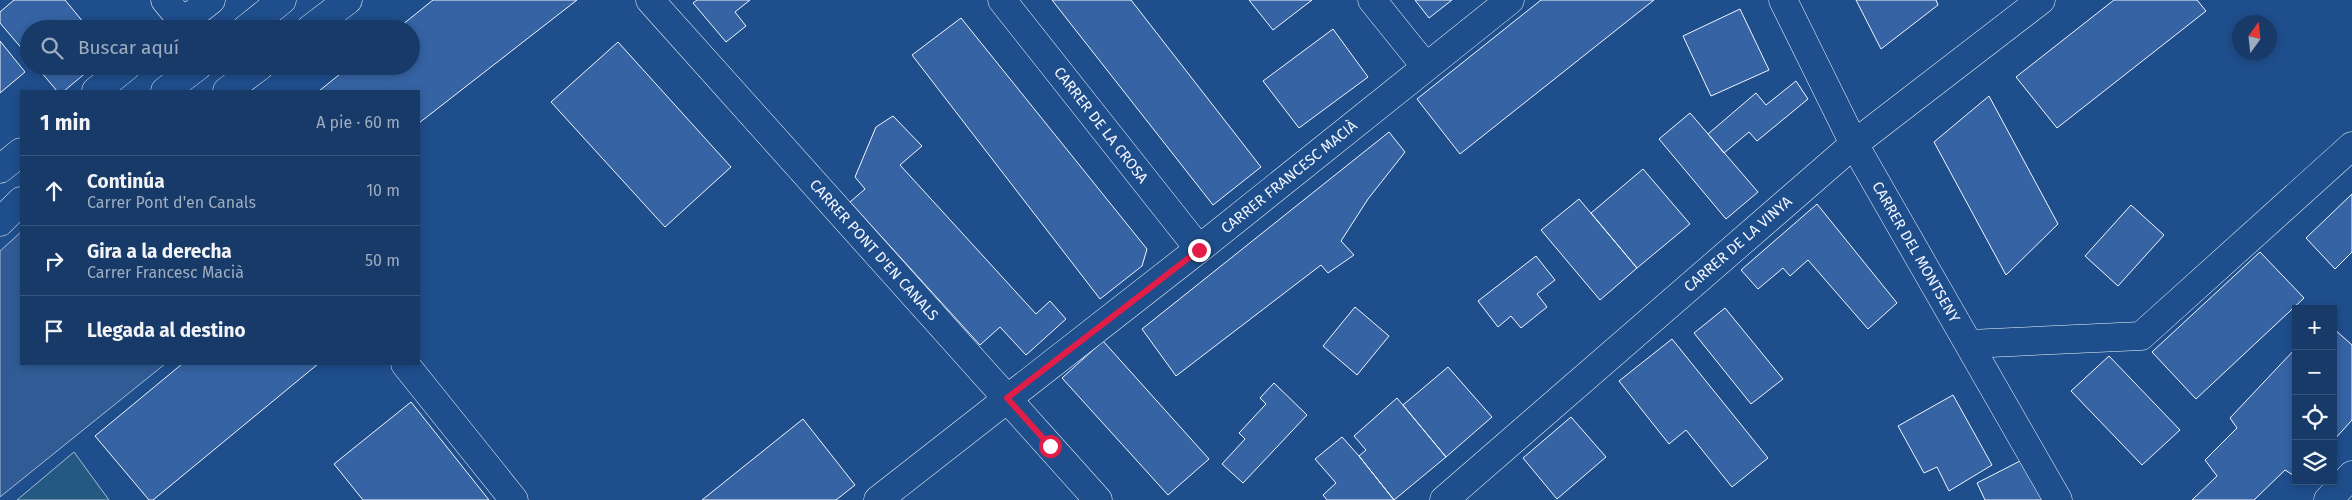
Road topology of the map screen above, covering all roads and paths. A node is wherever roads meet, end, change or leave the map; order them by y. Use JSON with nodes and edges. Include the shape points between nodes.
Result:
{"nodes":[{"id":1,"x":165,"y":0,"type":"edge"},
{"id":2,"x":210,"y":0,"type":"edge"},
{"id":3,"x":282,"y":0,"type":"edge"},
{"id":4,"x":348,"y":0,"type":"edge"},
{"id":5,"x":650,"y":0,"type":"edge"},
{"id":6,"x":1002,"y":0,"type":"edge"},
{"id":7,"x":1372,"y":0,"type":"edge"},
{"id":8,"x":1510,"y":0,"type":"edge"},
{"id":9,"x":1783,"y":0,"type":"edge"},
{"id":10,"x":2041,"y":0,"type":"edge"},
{"id":11,"x":175,"y":20,"type":"edge"},
{"id":12,"x":184,"y":20,"type":"edge"},
{"id":13,"x":257,"y":20,"type":"edge"},
{"id":14,"x":322,"y":20,"type":"edge"},
{"id":15,"x":1426,"y":68,"type":"junction"},
{"id":16,"x":116,"y":75,"type":"edge"},
{"id":17,"x":186,"y":75,"type":"edge"},
{"id":18,"x":248,"y":75,"type":"edge"},
{"id":19,"x":97,"y":90,"type":"edge"},
{"id":20,"x":166,"y":90,"type":"edge"},
{"id":21,"x":229,"y":90,"type":"edge"},
{"id":22,"x":1854,"y":144,"type":"junction"},
{"id":23,"x":2352,"y":146,"type":"edge"},
{"id":24,"x":20,"y":153,"type":"edge"},
{"id":25,"x":0,"y":169,"type":"edge"},
{"id":26,"x":20,"y":202,"type":"edge"},
{"id":27,"x":0,"y":222,"type":"edge"},
{"id":28,"x":1199,"y":250,"type":"junction"},
{"id":29,"x":1969,"y":344,"type":"junction"},
{"id":30,"x":406,"y":365,"type":"edge"},
{"id":31,"x":1007,"y":398,"type":"junction"},
{"id":32,"x":2352,"y":475,"type":"edge"},
{"id":33,"x":514,"y":500,"type":"edge"},
{"id":34,"x":878,"y":500,"type":"edge"},
{"id":35,"x":1098,"y":500,"type":"edge"},
{"id":36,"x":1444,"y":500,"type":"edge"},
{"id":37,"x":2058,"y":500,"type":"edge"},
{"id":38,"x":2328,"y":500,"type":"edge"}],
"edges":[{"from":1,"to":11,"type":"street"},
{"from":2,"to":12,"type":"street"},
{"from":3,"to":13,"type":"street"},
{"from":4,"to":14,"type":"street"},
{"from":5,"to":31,"type":"street","name":"CARRER PONT D'EN CANALS"},
{"from":6,"to":28,"type":"street","name":"CARRER DE LA CROSA"},
{"from":7,"to":15,"type":"street"},
{"from":8,"to":15,"type":"street","name":"CARRER FRANCESC MACIÀ"},
{"from":9,"to":22,"type":"street","name":"CARRER DEL MONTSENY"},
{"from":10,"to":22,"type":"street","name":"CARRER DE LA VINYA"},
{"from":15,"to":28,"type":"street","name":"CARRER FRANCESC MACIÀ"},
{"from":16,"to":19,"type":"street"},
{"from":17,"to":20,"type":"street"},
{"from":18,"to":21,"type":"street"},
{"from":22,"to":29,"type":"street","name":"CARRER DEL MONTSENY"},
{"from":22,"to":36,"type":"street","name":"CARRER DE LA VINYA"},
{"from":23,"to":29,"type":"street","via":[[2141,336]]},
{"from":24,"to":25,"type":"street"},
{"from":26,"to":27,"type":"street"},
{"from":28,"to":31,"type":"street","name":"CARRER FRANCESC MACIÀ"},
{"from":29,"to":37,"type":"street","name":"CARRER DEL MONTSENY"},
{"from":30,"to":33,"type":"street"},
{"from":31,"to":34,"type":"street","name":"CARRER FRANCESC MACIÀ"},
{"from":31,"to":35,"type":"street","name":"CARRER PONT D'EN CANALS"},
{"from":32,"to":38,"type":"street"}]}
